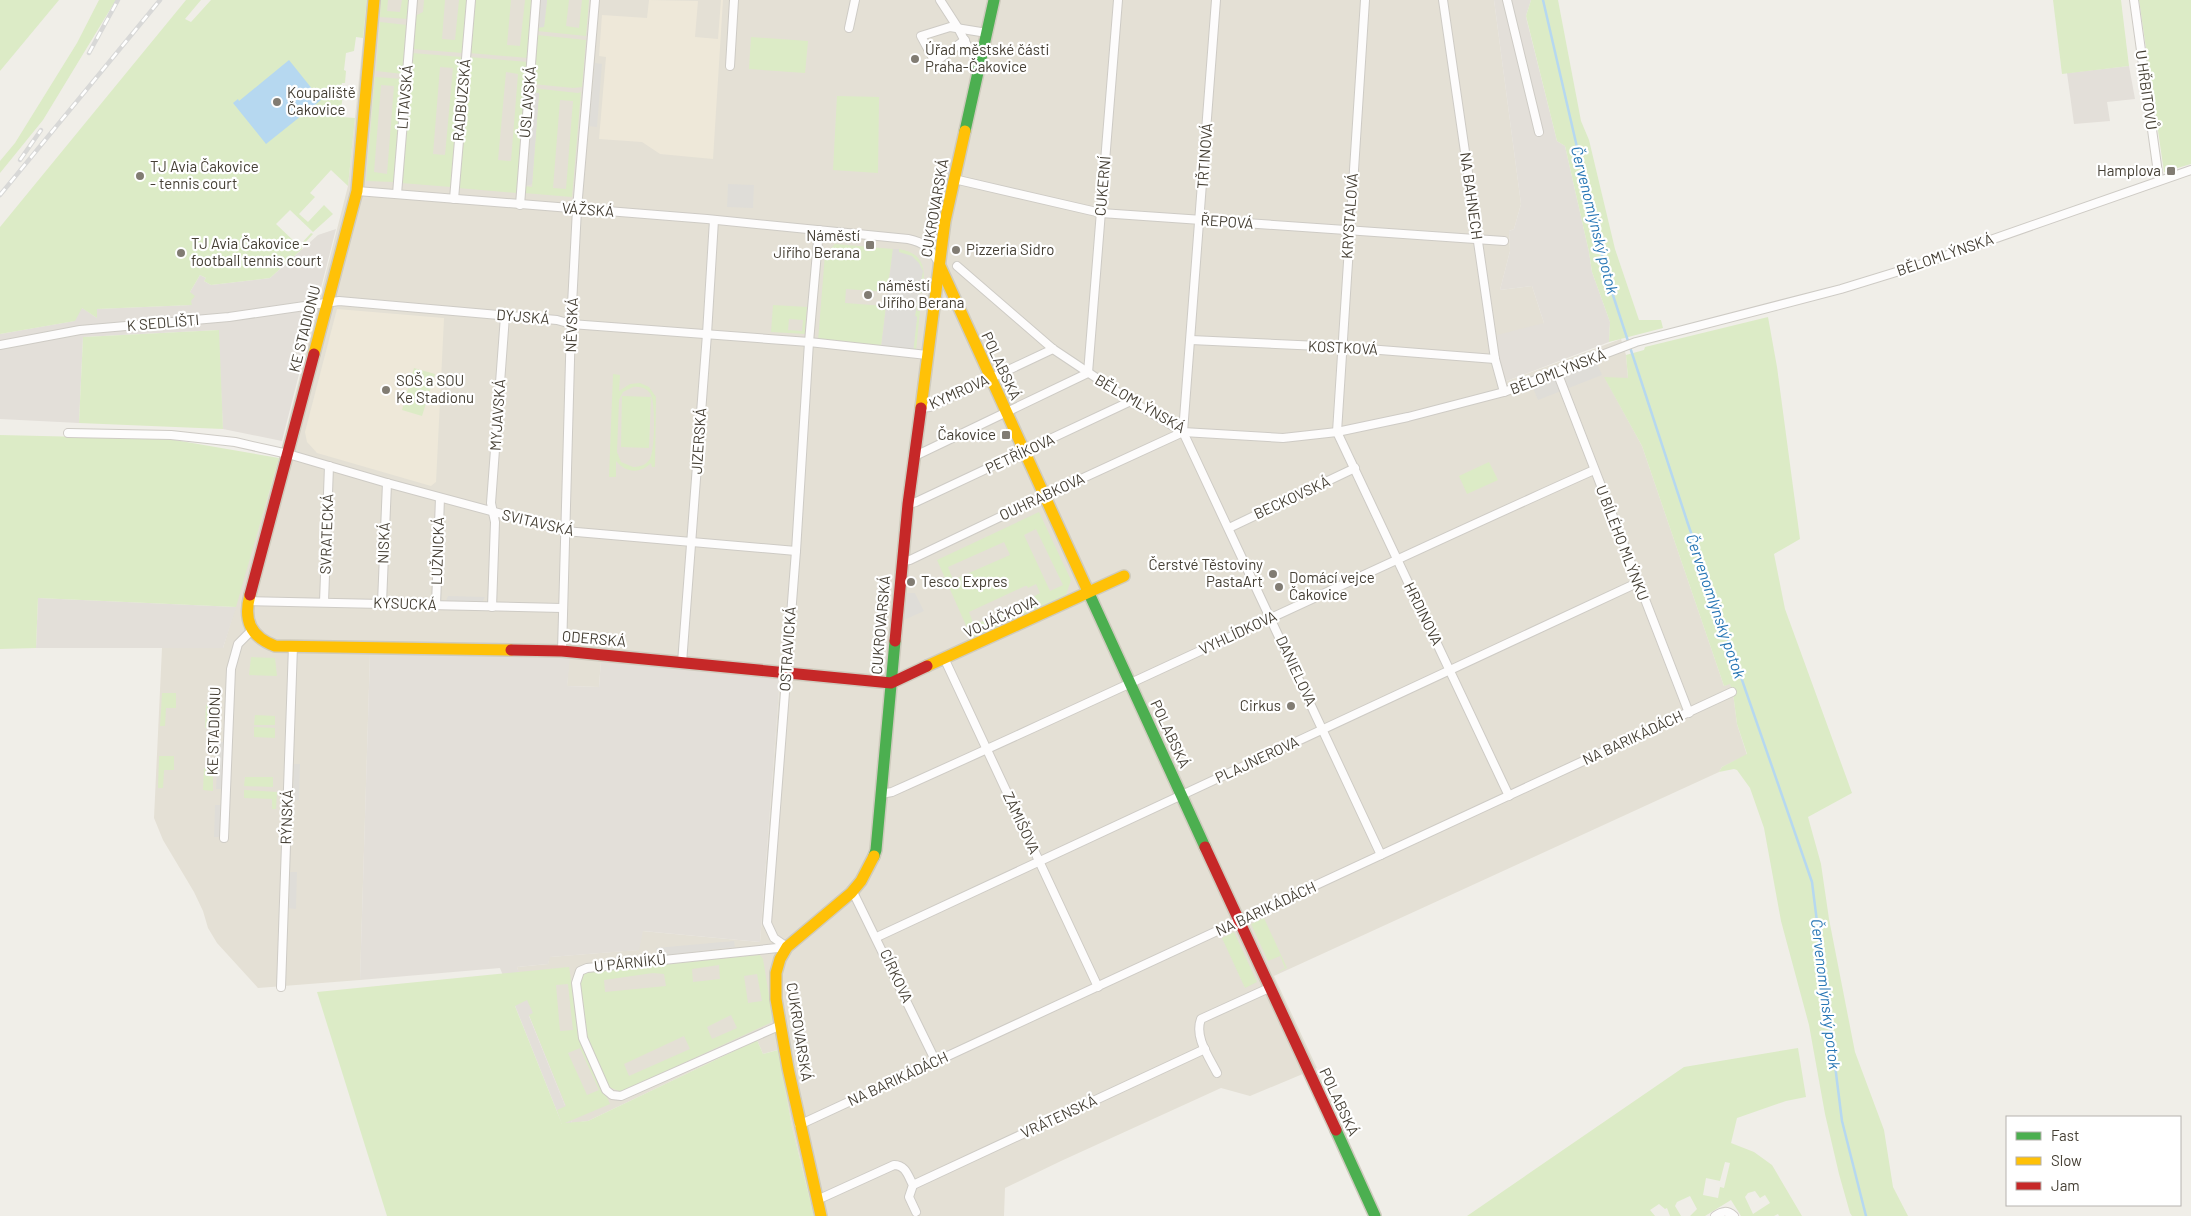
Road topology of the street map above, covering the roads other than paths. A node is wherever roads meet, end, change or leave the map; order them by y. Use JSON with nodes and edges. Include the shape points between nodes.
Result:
{"nodes":[{"id":1,"x":374,"y":0,"type":"edge"},
{"id":2,"x":413,"y":0,"type":"edge"},
{"id":3,"x":471,"y":0,"type":"edge"},
{"id":4,"x":536,"y":0,"type":"edge"},
{"id":5,"x":595,"y":0,"type":"edge"},
{"id":6,"x":734,"y":0,"type":"edge"},
{"id":7,"x":855,"y":0,"type":"edge"},
{"id":8,"x":940,"y":0,"type":"edge"},
{"id":9,"x":994,"y":0,"type":"edge"},
{"id":10,"x":1118,"y":0,"type":"edge"},
{"id":11,"x":1216,"y":0,"type":"edge"},
{"id":12,"x":1365,"y":0,"type":"edge"},
{"id":13,"x":1443,"y":0,"type":"edge"},
{"id":14,"x":1507,"y":0,"type":"edge"},
{"id":15,"x":2134,"y":0,"type":"edge"},
{"id":16,"x":849,"y":28,"type":"dead end"},
{"id":17,"x":958,"y":28,"type":"junction"},
{"id":18,"x":987,"y":33,"type":"junction"},
{"id":19,"x":965,"y":40,"type":"junction"},
{"id":20,"x":982,"y":55,"type":"junction"},
{"id":21,"x":730,"y":66,"type":"dead end"},
{"id":22,"x":1539,"y":132,"type":"dead end"},
{"id":23,"x":2191,"y":170,"type":"edge"},
{"id":24,"x":954,"y":180,"type":"junction"},
{"id":25,"x":2159,"y":180,"type":"junction"},
{"id":26,"x":357,"y":191,"type":"junction"},
{"id":27,"x":397,"y":194,"type":"junction"},
{"id":28,"x":454,"y":199,"type":"junction"},
{"id":29,"x":520,"y":205,"type":"junction"},
{"id":30,"x":577,"y":209,"type":"junction"},
{"id":31,"x":1101,"y":213,"type":"junction"},
{"id":32,"x":714,"y":220,"type":"junction"},
{"id":33,"x":1201,"y":221,"type":"junction"},
{"id":34,"x":819,"y":230,"type":"junction"},
{"id":35,"x":1349,"y":230,"type":"junction"},
{"id":36,"x":1478,"y":240,"type":"junction"},
{"id":37,"x":1504,"y":241,"type":"dead end"},
{"id":38,"x":940,"y":264,"type":"junction"},
{"id":39,"x":957,"y":266,"type":"dead end"},
{"id":40,"x":327,"y":302,"type":"junction"},
{"id":41,"x":505,"y":316,"type":"junction"},
{"id":42,"x":571,"y":324,"type":"junction"},
{"id":43,"x":707,"y":334,"type":"junction"},
{"id":44,"x":1190,"y":340,"type":"junction"},
{"id":45,"x":809,"y":342,"type":"junction"},
{"id":46,"x":0,"y":345,"type":"edge"},
{"id":47,"x":1342,"y":347,"type":"junction"},
{"id":48,"x":1053,"y":349,"type":"junction"},
{"id":49,"x":928,"y":355,"type":"junction"},
{"id":50,"x":1495,"y":358,"type":"junction"},
{"id":51,"x":1557,"y":372,"type":"junction"},
{"id":52,"x":1088,"y":373,"type":"junction"},
{"id":53,"x":990,"y":378,"type":"junction"},
{"id":54,"x":1504,"y":392,"type":"junction"},
{"id":55,"x":1131,"y":402,"type":"junction"},
{"id":56,"x":920,"y":408,"type":"junction"},
{"id":57,"x":1006,"y":412,"type":"junction"},
{"id":58,"x":1183,"y":432,"type":"junction"},
{"id":59,"x":1337,"y":432,"type":"junction"},
{"id":60,"x":68,"y":433,"type":"dead end"},
{"id":61,"x":1024,"y":452,"type":"junction"},
{"id":62,"x":288,"y":454,"type":"junction"},
{"id":63,"x":913,"y":457,"type":"junction"},
{"id":64,"x":330,"y":466,"type":"junction"},
{"id":65,"x":1355,"y":468,"type":"junction"},
{"id":66,"x":1594,"y":470,"type":"junction"},
{"id":67,"x":386,"y":483,"type":"junction"},
{"id":68,"x":1044,"y":496,"type":"junction"},
{"id":69,"x":440,"y":498,"type":"junction"},
{"id":70,"x":908,"y":504,"type":"junction"},
{"id":71,"x":494,"y":513,"type":"junction"},
{"id":72,"x":1229,"y":528,"type":"junction"},
{"id":73,"x":565,"y":531,"type":"junction"},
{"id":74,"x":691,"y":544,"type":"junction"},
{"id":75,"x":796,"y":551,"type":"junction"},
{"id":76,"x":1397,"y":559,"type":"junction"},
{"id":77,"x":902,"y":561,"type":"junction"},
{"id":78,"x":1124,"y":576,"type":"dead end"},
{"id":79,"x":1637,"y":583,"type":"junction"},
{"id":80,"x":1088,"y":592,"type":"junction"},
{"id":81,"x":248,"y":601,"type":"junction"},
{"id":82,"x":324,"y":602,"type":"junction"},
{"id":83,"x":382,"y":603,"type":"junction"},
{"id":84,"x":436,"y":604,"type":"junction"},
{"id":85,"x":492,"y":607,"type":"junction"},
{"id":86,"x":562,"y":608,"type":"junction"},
{"id":87,"x":1271,"y":618,"type":"junction"},
{"id":88,"x":251,"y":631,"type":"junction"},
{"id":89,"x":293,"y":646,"type":"junction"},
{"id":90,"x":562,"y":651,"type":"junction"},
{"id":91,"x":945,"y":660,"type":"junction"},
{"id":92,"x":682,"y":662,"type":"junction"},
{"id":93,"x":1450,"y":670,"type":"junction"},
{"id":94,"x":786,"y":673,"type":"junction"},
{"id":95,"x":1130,"y":683,"type":"junction"},
{"id":96,"x":891,"y":684,"type":"junction"},
{"id":97,"x":1732,"y":692,"type":"dead end"},
{"id":98,"x":1689,"y":713,"type":"junction"},
{"id":99,"x":1323,"y":729,"type":"junction"},
{"id":100,"x":987,"y":750,"type":"junction"},
{"id":101,"x":881,"y":794,"type":"junction"},
{"id":102,"x":1181,"y":795,"type":"junction"},
{"id":103,"x":1509,"y":796,"type":"junction"},
{"id":104,"x":224,"y":838,"type":"dead end"},
{"id":105,"x":1381,"y":856,"type":"junction"},
{"id":106,"x":1039,"y":862,"type":"junction"},
{"id":107,"x":853,"y":892,"type":"junction"},
{"id":108,"x":1239,"y":921,"type":"junction"},
{"id":109,"x":877,"y":937,"type":"junction"},
{"id":110,"x":787,"y":947,"type":"junction"},
{"id":111,"x":281,"y":987,"type":"dead end"},
{"id":112,"x":1098,"y":987,"type":"junction"},
{"id":113,"x":1269,"y":988,"type":"junction"},
{"id":114,"x":781,"y":1025,"type":"junction"},
{"id":115,"x":1205,"y":1049,"type":"junction"},
{"id":116,"x":936,"y":1062,"type":"junction"},
{"id":117,"x":1217,"y":1073,"type":"dead end"},
{"id":118,"x":799,"y":1125,"type":"junction"},
{"id":119,"x":913,"y":1185,"type":"junction"},
{"id":120,"x":816,"y":1200,"type":"junction"},
{"id":121,"x":916,"y":1212,"type":"dead end"},
{"id":122,"x":821,"y":1216,"type":"edge"},
{"id":123,"x":1375,"y":1216,"type":"edge"},
{"id":124,"x":1715,"y":1216,"type":"edge"},
{"id":125,"x":1734,"y":1216,"type":"edge"}],
"edges":[{"from":1,"to":26,"type":"street","name":"KE STADIONU"},
{"from":2,"to":27,"type":"street","name":"LITAVSKÁ"},
{"from":3,"to":28,"type":"street","name":"RADBUZSKÁ"},
{"from":4,"to":29,"type":"street","name":"ÚSLAVSKÁ"},
{"from":5,"to":30,"type":"street","name":"NĚVSKÁ"},
{"from":6,"to":21,"type":"street"},
{"from":7,"to":16,"type":"street"},
{"from":8,"to":17,"type":"street"},
{"from":9,"to":18,"type":"street","name":"CUKROVARSKÁ"},
{"from":10,"to":31,"type":"street","name":"CUKERNÍ"},
{"from":11,"to":33,"type":"street","name":"TŘTINOVÁ"},
{"from":12,"to":35,"type":"street","name":"KRYSTALOVÁ"},
{"from":13,"to":36,"type":"street","name":"NA BAHNECH"},
{"from":14,"to":22,"type":"street"},
{"from":15,"to":25,"type":"street","name":"U HŘBITOVŮ"},
{"from":17,"to":18,"type":"street"},
{"from":17,"to":19,"type":"street"},
{"from":17,"to":19,"type":"street","via":[[950,27],[921,36],[932,61],[936,62]]},
{"from":18,"to":20,"type":"street","name":"CUKROVARSKÁ"},
{"from":19,"to":20,"type":"street","via":[[972,53]]},
{"from":20,"to":24,"type":"street","name":"CUKROVARSKÁ"},
{"from":23,"to":25,"type":"street","name":"BĚLOMLÝNSKÁ"},
{"from":24,"to":31,"type":"street","name":"ŘEPOVÁ"},
{"from":24,"to":38,"type":"street","name":"CUKROVARSKÁ"},
{"from":25,"to":51,"type":"street","name":"BĚLOMLÝNSKÁ","via":[[1884,276],[1636,342]]},
{"from":26,"to":27,"type":"street","name":"VÁŽSKÁ"},
{"from":26,"to":40,"type":"street","name":"KE STADIONU"},
{"from":27,"to":28,"type":"street","name":"VÁŽSKÁ"},
{"from":28,"to":29,"type":"street","name":"VÁŽSKÁ"},
{"from":29,"to":30,"type":"street","name":"VÁŽSKÁ"},
{"from":30,"to":32,"type":"street","name":"VÁŽSKÁ"},
{"from":30,"to":42,"type":"street","name":"NĚVSKÁ"},
{"from":31,"to":33,"type":"street","name":"ŘEPOVÁ"},
{"from":31,"to":52,"type":"street","name":"CUKERNÍ"},
{"from":32,"to":34,"type":"street","name":"VÁŽSKÁ"},
{"from":32,"to":43,"type":"street","name":"JIZERSKÁ"},
{"from":33,"to":35,"type":"street","name":"ŘEPOVÁ"},
{"from":33,"to":44,"type":"street","name":"TŘTINOVÁ"},
{"from":34,"to":38,"type":"street","via":[[916,240],[929,248]]},
{"from":34,"to":45,"type":"street"},
{"from":35,"to":36,"type":"street","name":"ŘEPOVÁ"},
{"from":35,"to":47,"type":"street","name":"KRYSTALOVÁ"},
{"from":36,"to":37,"type":"street","name":"ŘEPOVÁ"},
{"from":36,"to":50,"type":"street","name":"NA BAHNECH"},
{"from":38,"to":49,"type":"street","name":"CUKROVARSKÁ"},
{"from":38,"to":53,"type":"street","name":"POLABSKÁ"},
{"from":39,"to":48,"type":"street","name":"BĚLOMLÝNSKÁ"},
{"from":40,"to":41,"type":"street","name":"DYJSKÁ"},
{"from":40,"to":46,"type":"street","name":"K SEDLIŠTI","via":[[229,317],[80,330]]},
{"from":40,"to":62,"type":"street","name":"KE STADIONU"},
{"from":41,"to":42,"type":"street","name":"DYJSKÁ"},
{"from":41,"to":71,"type":"street","name":"MYJAVSKÁ","via":[[491,502]]},
{"from":42,"to":43,"type":"street","name":"DYJSKÁ"},
{"from":42,"to":73,"type":"street","name":"NĚVSKÁ"},
{"from":43,"to":45,"type":"street","name":"DYJSKÁ"},
{"from":43,"to":74,"type":"street","name":"JIZERSKÁ"},
{"from":44,"to":47,"type":"street","name":"KOSTKOVÁ"},
{"from":44,"to":58,"type":"street","name":"TŘTINOVÁ"},
{"from":45,"to":49,"type":"street"},
{"from":45,"to":75,"type":"street","name":"OSTRAVICKÁ"},
{"from":47,"to":50,"type":"street","name":"KOSTKOVÁ"},
{"from":47,"to":59,"type":"street","name":"KRYSTALOVÁ"},
{"from":48,"to":52,"type":"street","name":"BĚLOMLÝNSKÁ"},
{"from":48,"to":53,"type":"street","name":"KYMROVA"},
{"from":49,"to":56,"type":"street","name":"CUKROVARSKÁ"},
{"from":50,"to":54,"type":"street","name":"NA BAHNECH"},
{"from":51,"to":54,"type":"street","name":"BĚLOMLÝNSKÁ"},
{"from":51,"to":66,"type":"street","name":"U BÍLÉHO MLÝNKU"},
{"from":52,"to":55,"type":"street","name":"BĚLOMLÝNSKÁ"},
{"from":52,"to":57,"type":"street"},
{"from":53,"to":56,"type":"street","name":"KYMROVA"},
{"from":53,"to":57,"type":"street","name":"POLABSKÁ"},
{"from":54,"to":59,"type":"street","name":"BĚLOMLÝNSKÁ"},
{"from":55,"to":58,"type":"street","name":"BĚLOMLÝNSKÁ"},
{"from":55,"to":61,"type":"street","name":"PETŘÍKOVA"},
{"from":56,"to":63,"type":"street","name":"CUKROVARSKÁ"},
{"from":57,"to":61,"type":"street","name":"POLABSKÁ"},
{"from":57,"to":63,"type":"street"},
{"from":58,"to":59,"type":"street","name":"BĚLOMLÝNSKÁ","via":[[1283,438]]},
{"from":58,"to":68,"type":"street","name":"OUHRABKOVA"},
{"from":58,"to":72,"type":"street","name":"DANIELOVA"},
{"from":59,"to":65,"type":"street","name":"HRDINOVA"},
{"from":60,"to":62,"type":"street","name":"SVITAVSKÁ","via":[[171,435],[235,442]]},
{"from":61,"to":68,"type":"street","name":"POLABSKÁ"},
{"from":61,"to":70,"type":"street","name":"PETŘÍKOVA"},
{"from":62,"to":64,"type":"street","name":"SVITAVSKÁ"},
{"from":62,"to":81,"type":"street","name":"KE STADIONU"},
{"from":63,"to":70,"type":"street","name":"CUKROVARSKÁ"},
{"from":64,"to":67,"type":"street","name":"SVITAVSKÁ"},
{"from":64,"to":82,"type":"street","name":"SVRATECKÁ"},
{"from":65,"to":72,"type":"street","name":"BECKOVSKÁ"},
{"from":65,"to":76,"type":"street","name":"HRDINOVA"},
{"from":66,"to":76,"type":"street","name":"VYHLÍDKOVA"},
{"from":66,"to":79,"type":"street","name":"U BÍLÉHO MLÝNKU"},
{"from":67,"to":69,"type":"street","name":"SVITAVSKÁ"},
{"from":67,"to":83,"type":"street","name":"NISKÁ"},
{"from":68,"to":77,"type":"street","name":"OUHRABKOVA"},
{"from":68,"to":80,"type":"street","name":"POLABSKÁ"},
{"from":69,"to":71,"type":"street","name":"SVITAVSKÁ"},
{"from":69,"to":84,"type":"street","name":"LUŽNICKÁ"},
{"from":70,"to":77,"type":"street","name":"CUKROVARSKÁ"},
{"from":71,"to":73,"type":"street","name":"SVITAVSKÁ"},
{"from":71,"to":85,"type":"street","name":"MYJAVSKÁ"},
{"from":72,"to":87,"type":"street","name":"DANIELOVA"},
{"from":73,"to":74,"type":"street","name":"SVITAVSKÁ"},
{"from":73,"to":86,"type":"street","name":"NĚVSKÁ"},
{"from":74,"to":75,"type":"street","name":"SVITAVSKÁ"},
{"from":74,"to":92,"type":"street","name":"JIZERSKÁ"},
{"from":75,"to":94,"type":"street","name":"OSTRAVICKÁ"},
{"from":76,"to":87,"type":"street","name":"VYHLÍDKOVA"},
{"from":76,"to":93,"type":"street","name":"HRDINOVA"},
{"from":77,"to":96,"type":"street","name":"CUKROVARSKÁ"},
{"from":78,"to":80,"type":"street","name":"VOJÁČKOVA"},
{"from":79,"to":93,"type":"street","name":"PLAJNEROVA"},
{"from":79,"to":98,"type":"street","name":"U BÍLÉHO MLÝNKU"},
{"from":80,"to":91,"type":"street","name":"VOJÁČKOVA"},
{"from":80,"to":95,"type":"street","name":"POLABSKÁ"},
{"from":81,"to":82,"type":"street","name":"KYSUCKÁ"},
{"from":81,"to":88,"type":"street","name":"KE STADIONU","via":[[247,622]]},
{"from":82,"to":83,"type":"street","name":"KYSUCKÁ"},
{"from":83,"to":84,"type":"street","name":"KYSUCKÁ"},
{"from":84,"to":85,"type":"street","name":"KYSUCKÁ"},
{"from":85,"to":86,"type":"street","name":"KYSUCKÁ"},
{"from":86,"to":90,"type":"street","name":"NĚVSKÁ"},
{"from":87,"to":95,"type":"street","name":"VYHLÍDKOVA"},
{"from":87,"to":99,"type":"street","name":"DANIELOVA"},
{"from":88,"to":89,"type":"street","via":[[266,643]]},
{"from":88,"to":104,"type":"street","name":"KE STADIONU","via":[[238,644],[231,669]]},
{"from":89,"to":90,"type":"street","name":"ODERSKÁ"},
{"from":89,"to":111,"type":"street","name":"RÝNSKÁ"},
{"from":90,"to":92,"type":"street","name":"ODERSKÁ"},
{"from":91,"to":96,"type":"street","name":"VOJÁČKOVA"},
{"from":91,"to":100,"type":"street","name":"ZÁMIŠOVA"},
{"from":92,"to":94,"type":"street","name":"ODERSKÁ"},
{"from":93,"to":99,"type":"street","name":"PLAJNEROVA"},
{"from":93,"to":103,"type":"street","name":"HRDINOVA"},
{"from":94,"to":96,"type":"street","name":"ODERSKÁ"},
{"from":94,"to":110,"type":"street","name":"OSTRAVICKÁ","via":[[767,923],[774,938]]},
{"from":95,"to":100,"type":"street","name":"VYHLÍDKOVA"},
{"from":95,"to":102,"type":"street","name":"POLABSKÁ"},
{"from":96,"to":101,"type":"street","name":"CUKROVARSKÁ"},
{"from":97,"to":98,"type":"street","name":"NA BARIKÁDÁCH"},
{"from":98,"to":103,"type":"street","name":"NA BARIKÁDÁCH"},
{"from":99,"to":102,"type":"street","name":"PLAJNEROVA"},
{"from":99,"to":105,"type":"street","name":"DANIELOVA"},
{"from":100,"to":101,"type":"street","name":"VYHLÍDKOVA"},
{"from":100,"to":106,"type":"street","name":"ZÁMIŠOVA"},
{"from":101,"to":107,"type":"street","name":"CUKROVARSKÁ","via":[[873,859]]},
{"from":102,"to":106,"type":"street","name":"PLAJNEROVA"},
{"from":102,"to":108,"type":"street","name":"POLABSKÁ"},
{"from":103,"to":105,"type":"street","name":"NA BARIKÁDÁCH"},
{"from":105,"to":108,"type":"street","name":"NA BARIKÁDÁCH"},
{"from":106,"to":109,"type":"street","name":"PLAJNEROVA"},
{"from":106,"to":112,"type":"street","name":"ZÁMIŠOVA"},
{"from":107,"to":109,"type":"street","name":"CÍRKOVA"},
{"from":107,"to":110,"type":"street","name":"CUKROVARSKÁ"},
{"from":108,"to":112,"type":"street","name":"NA BARIKÁDÁCH"},
{"from":108,"to":113,"type":"street","name":"POLABSKÁ"},
{"from":109,"to":116,"type":"street","name":"CÍRKOVA"},
{"from":110,"to":114,"type":"street","name":"CUKROVARSKÁ","via":[[781,954],[776,973]]},
{"from":110,"to":114,"type":"street","name":"U PÁRNÍKŮ","via":[[587,968],[580,971],[576,984],[583,1038],[606,1090],[612,1095],[621,1096]]},
{"from":112,"to":116,"type":"street","name":"NA BARIKÁDÁCH"},
{"from":113,"to":115,"type":"street","via":[[1201,1020],[1198,1027]]},
{"from":113,"to":123,"type":"street","name":"POLABSKÁ"},
{"from":114,"to":118,"type":"street","name":"CUKROVARSKÁ"},
{"from":115,"to":117,"type":"street"},
{"from":115,"to":119,"type":"street","name":"VRÁTENSKÁ"},
{"from":116,"to":118,"type":"street","name":"NA BARIKÁDÁCH"},
{"from":118,"to":120,"type":"street","name":"CUKROVARSKÁ"},
{"from":119,"to":120,"type":"street","via":[[904,1167],[894,1165]]},
{"from":119,"to":121,"type":"street","via":[[909,1197]]},
{"from":120,"to":122,"type":"street","name":"CUKROVARSKÁ"},
{"from":124,"to":125,"type":"street","via":[[1728,1212]]}]}
